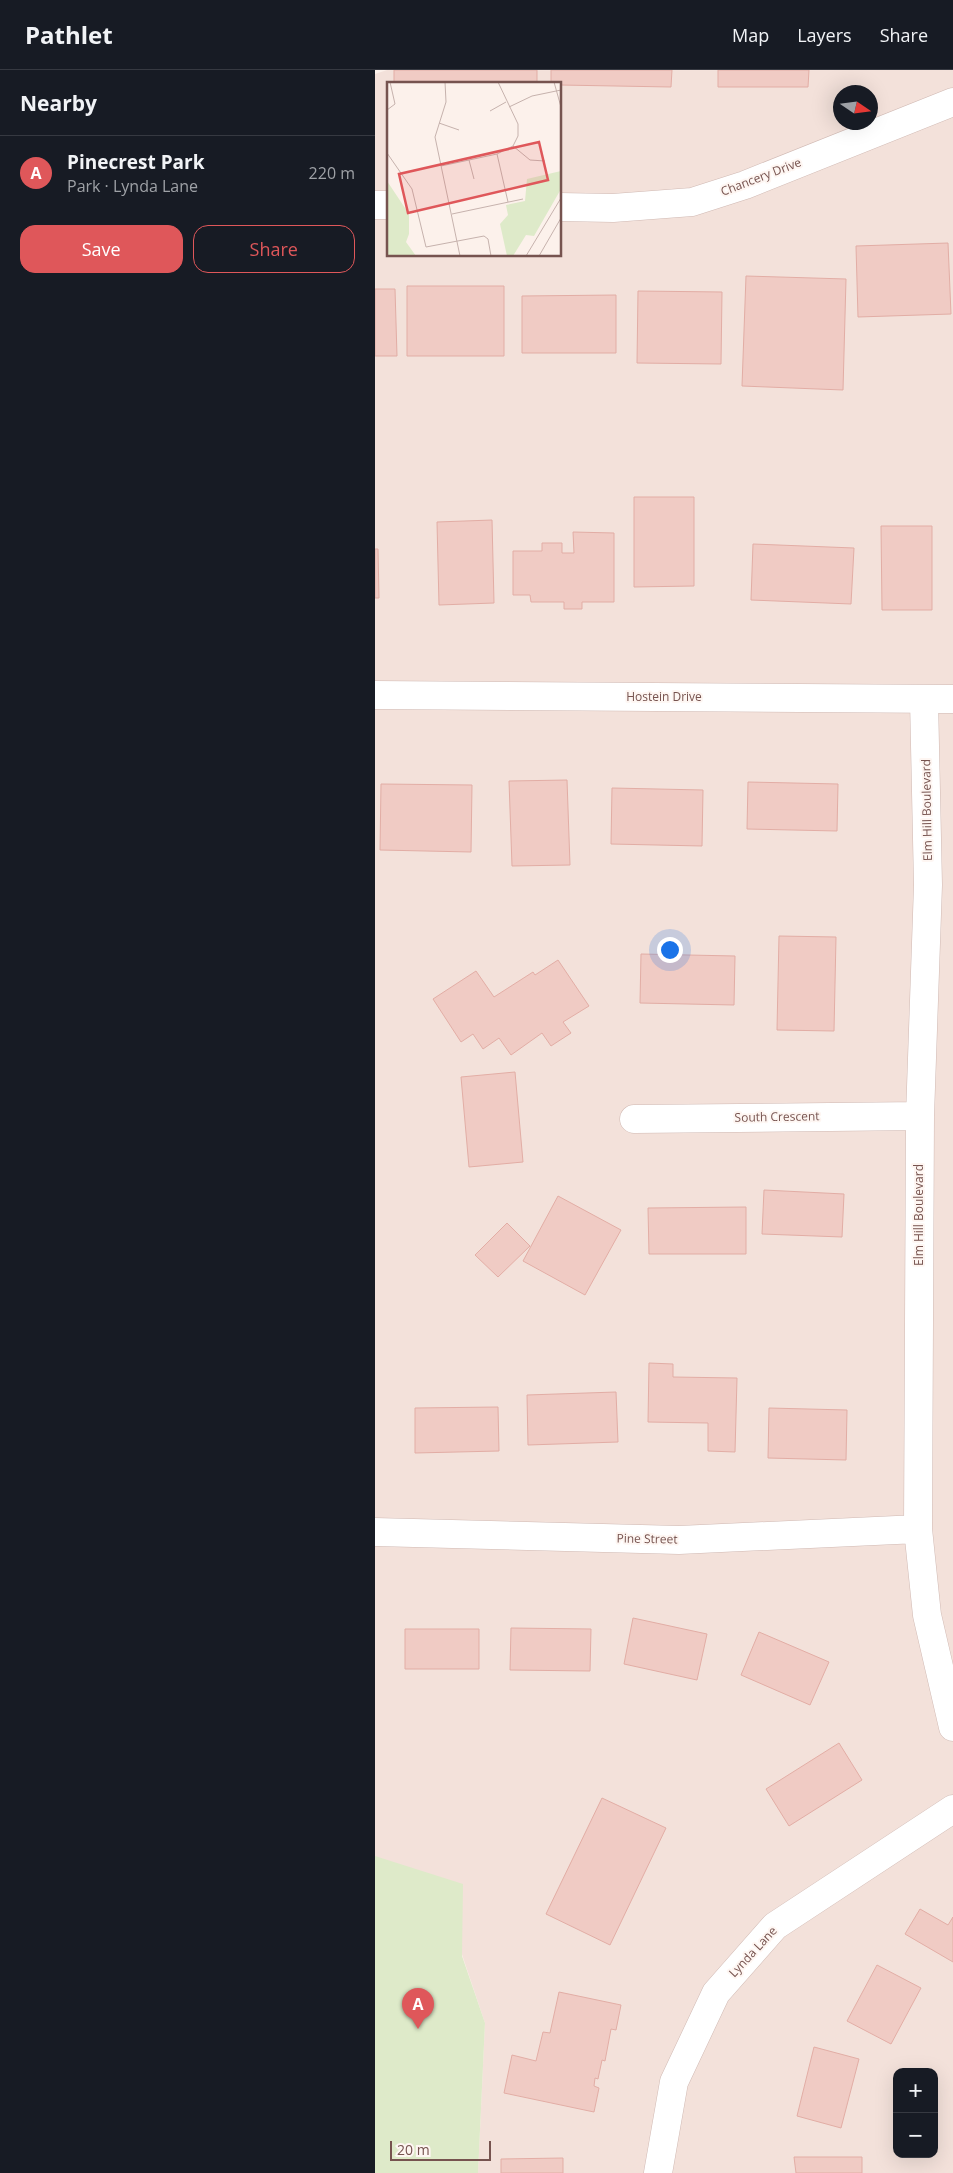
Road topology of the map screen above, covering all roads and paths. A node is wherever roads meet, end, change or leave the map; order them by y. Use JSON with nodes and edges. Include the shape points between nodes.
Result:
{"nodes":[{"id":1,"x":953,"y":102,"type":"edge"},
{"id":2,"x":561,"y":207,"type":"edge"},
{"id":3,"x":375,"y":696,"type":"edge"},
{"id":4,"x":924,"y":699,"type":"junction"},
{"id":5,"x":953,"y":699,"type":"edge"},
{"id":6,"x":920,"y":1116,"type":"junction"},
{"id":7,"x":634,"y":1119,"type":"dead end"},
{"id":8,"x":918,"y":1529,"type":"junction"},
{"id":9,"x":375,"y":1532,"type":"edge"},
{"id":10,"x":953,"y":1727,"type":"edge"},
{"id":11,"x":953,"y":1809,"type":"edge"},
{"id":12,"x":658,"y":2173,"type":"edge"}],
"edges":[{"from":1,"to":2,"type":"street","name":"Chancery Drive","via":[[745,185],[692,202],[613,208]]},
{"from":3,"to":4,"type":"street","name":"Hostein Drive"},
{"from":4,"to":5,"type":"street","name":"Hostein Drive"},
{"from":4,"to":6,"type":"street","name":"Elm Hill Boulevard","via":[[928,885]]},
{"from":6,"to":7,"type":"street","name":"South Crescent"},
{"from":6,"to":8,"type":"street","name":"Elm Hill Boulevard"},
{"from":8,"to":9,"type":"street","name":"Pine Street","via":[[679,1540]]},
{"from":8,"to":10,"type":"street","name":"Elm Hill Boulevard","via":[[927,1615]]},
{"from":11,"to":12,"type":"street","name":"Lynda Lane","via":[[775,1926],[716,1993],[674,2082]]}]}
